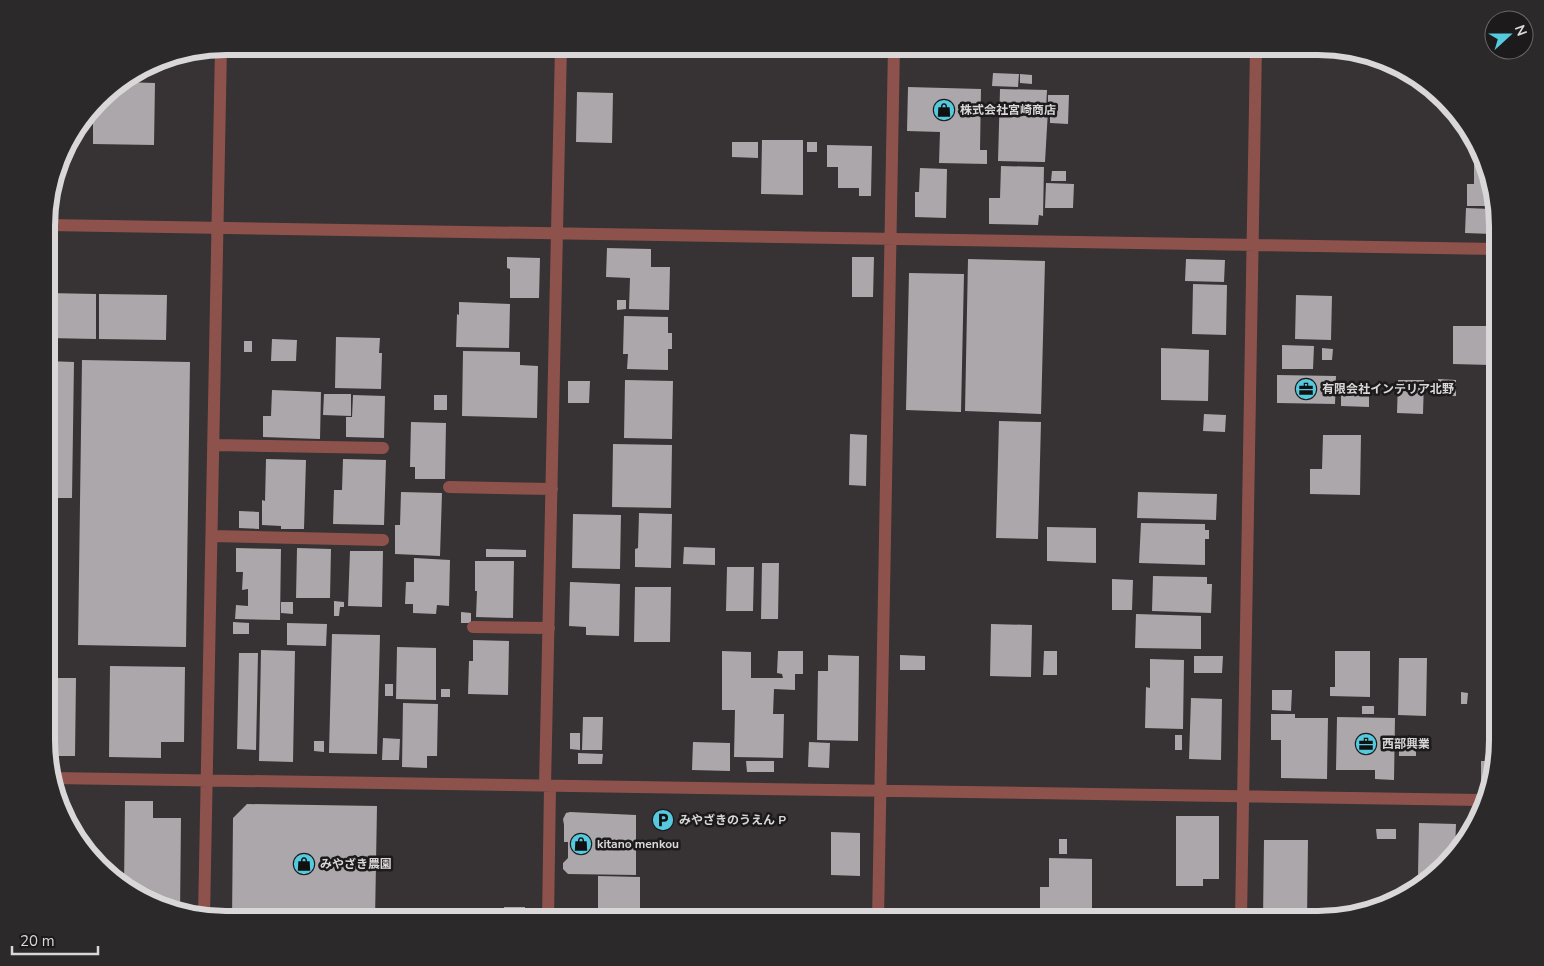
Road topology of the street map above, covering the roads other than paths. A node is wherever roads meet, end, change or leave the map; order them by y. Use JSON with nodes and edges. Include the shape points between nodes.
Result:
{"nodes":[{"id":1,"x":221,"y":55,"type":"edge"},
{"id":2,"x":561,"y":55,"type":"edge"},
{"id":3,"x":894,"y":55,"type":"edge"},
{"id":4,"x":1256,"y":55,"type":"edge"},
{"id":5,"x":55,"y":225,"type":"edge"},
{"id":6,"x":217,"y":228,"type":"junction"},
{"id":7,"x":558,"y":233,"type":"junction"},
{"id":8,"x":891,"y":239,"type":"junction"},
{"id":9,"x":1252,"y":245,"type":"junction"},
{"id":10,"x":1489,"y":249,"type":"edge"},
{"id":11,"x":213,"y":444,"type":"junction"},
{"id":12,"x":383,"y":448,"type":"dead end"},
{"id":13,"x":449,"y":487,"type":"dead end"},
{"id":14,"x":552,"y":489,"type":"junction"},
{"id":15,"x":212,"y":536,"type":"junction"},
{"id":16,"x":383,"y":540,"type":"dead end"},
{"id":17,"x":473,"y":627,"type":"dead end"},
{"id":18,"x":549,"y":628,"type":"junction"},
{"id":19,"x":59,"y":778,"type":"edge"},
{"id":20,"x":207,"y":780,"type":"junction"},
{"id":21,"x":548,"y":786,"type":"junction"},
{"id":22,"x":880,"y":791,"type":"junction"},
{"id":23,"x":1243,"y":796,"type":"junction"},
{"id":24,"x":1478,"y":800,"type":"edge"},
{"id":25,"x":204,"y":910,"type":"edge"},
{"id":26,"x":548,"y":911,"type":"edge"},
{"id":27,"x":878,"y":911,"type":"edge"},
{"id":28,"x":1241,"y":911,"type":"edge"}],
"edges":[{"from":1,"to":6,"type":"street"},
{"from":2,"to":7,"type":"street"},
{"from":3,"to":8,"type":"street"},
{"from":4,"to":9,"type":"street"},
{"from":5,"to":6,"type":"street"},
{"from":6,"to":7,"type":"street"},
{"from":6,"to":11,"type":"street"},
{"from":7,"to":8,"type":"street"},
{"from":7,"to":14,"type":"street"},
{"from":8,"to":9,"type":"street"},
{"from":8,"to":22,"type":"street"},
{"from":9,"to":10,"type":"street"},
{"from":9,"to":23,"type":"street"},
{"from":11,"to":12,"type":"street"},
{"from":11,"to":15,"type":"street"},
{"from":13,"to":14,"type":"street"},
{"from":14,"to":18,"type":"street"},
{"from":15,"to":16,"type":"street"},
{"from":15,"to":20,"type":"street"},
{"from":17,"to":18,"type":"street"},
{"from":18,"to":21,"type":"street"},
{"from":19,"to":20,"type":"street"},
{"from":20,"to":21,"type":"street"},
{"from":20,"to":25,"type":"street"},
{"from":21,"to":22,"type":"street"},
{"from":21,"to":26,"type":"street"},
{"from":22,"to":23,"type":"street"},
{"from":22,"to":27,"type":"street"},
{"from":23,"to":24,"type":"street"},
{"from":23,"to":28,"type":"street"}]}
